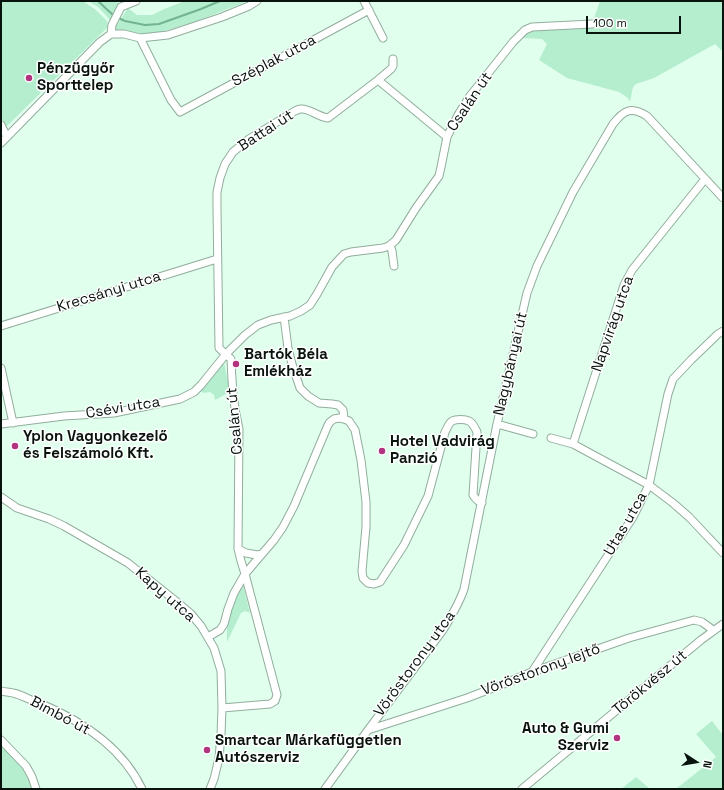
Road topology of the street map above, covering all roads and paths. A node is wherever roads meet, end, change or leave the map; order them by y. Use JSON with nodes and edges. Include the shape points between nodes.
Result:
{"nodes":[{"id":1,"x":136,"y":1,"type":"edge"},
{"id":2,"x":257,"y":1,"type":"edge"},
{"id":3,"x":364,"y":1,"type":"edge"},
{"id":4,"x":121,"y":6,"type":"edge"},
{"id":5,"x":369,"y":10,"type":"junction"},
{"id":6,"x":592,"y":24,"type":"dead end"},
{"id":7,"x":111,"y":34,"type":"junction"},
{"id":8,"x":140,"y":38,"type":"junction"},
{"id":9,"x":383,"y":38,"type":"dead end"},
{"id":10,"x":393,"y":59,"type":"dead end"},
{"id":11,"x":378,"y":80,"type":"junction"},
{"id":12,"x":1,"y":125,"type":"edge"},
{"id":13,"x":7,"y":137,"type":"junction"},
{"id":14,"x":447,"y":137,"type":"junction"},
{"id":15,"x":1,"y":143,"type":"edge"},
{"id":16,"x":705,"y":179,"type":"junction"},
{"id":17,"x":723,"y":198,"type":"edge"},
{"id":18,"x":390,"y":245,"type":"junction"},
{"id":19,"x":217,"y":259,"type":"junction"},
{"id":20,"x":394,"y":266,"type":"dead end"},
{"id":21,"x":284,"y":317,"type":"junction"},
{"id":22,"x":1,"y":326,"type":"edge"},
{"id":23,"x":723,"y":331,"type":"edge"},
{"id":24,"x":226,"y":354,"type":"junction"},
{"id":25,"x":1,"y":368,"type":"edge"},
{"id":26,"x":344,"y":419,"type":"junction"},
{"id":27,"x":13,"y":423,"type":"junction"},
{"id":28,"x":1,"y":424,"type":"edge"},
{"id":29,"x":497,"y":424,"type":"junction"},
{"id":30,"x":533,"y":434,"type":"dead end"},
{"id":31,"x":551,"y":438,"type":"dead end"},
{"id":32,"x":573,"y":444,"type":"junction"},
{"id":33,"x":649,"y":485,"type":"junction"},
{"id":34,"x":1,"y":497,"type":"edge"},
{"id":35,"x":482,"y":503,"type":"junction"},
{"id":36,"x":238,"y":549,"type":"junction"},
{"id":37,"x":723,"y":553,"type":"edge"},
{"id":38,"x":262,"y":554,"type":"junction"},
{"id":39,"x":245,"y":574,"type":"junction"},
{"id":40,"x":723,"y":624,"type":"edge"},
{"id":41,"x":713,"y":630,"type":"junction"},
{"id":42,"x":208,"y":637,"type":"junction"},
{"id":43,"x":532,"y":672,"type":"junction"},
{"id":44,"x":1,"y":691,"type":"edge"},
{"id":45,"x":222,"y":708,"type":"junction"},
{"id":46,"x":368,"y":730,"type":"junction"},
{"id":47,"x":1,"y":740,"type":"edge"},
{"id":48,"x":36,"y":789,"type":"edge"},
{"id":49,"x":142,"y":789,"type":"edge"},
{"id":50,"x":210,"y":789,"type":"edge"},
{"id":51,"x":325,"y":789,"type":"edge"},
{"id":52,"x":522,"y":789,"type":"edge"}],
"edges":[{"from":1,"to":4,"type":"street"},
{"from":2,"to":8,"type":"street","via":[[222,17],[168,35]]},
{"from":3,"to":5,"type":"street"},
{"from":4,"to":7,"type":"street","via":[[112,25]]},
{"from":5,"to":8,"type":"street","name":"Széplak utca","via":[[180,112],[171,100]]},
{"from":5,"to":9,"type":"street"},
{"from":6,"to":14,"type":"street","name":"Csalán út","via":[[532,27],[525,30],[470,96]]},
{"from":7,"to":8,"type":"street"},
{"from":7,"to":13,"type":"street","via":[[100,42]]},
{"from":10,"to":11,"type":"street","via":[[391,69]]},
{"from":11,"to":14,"type":"street"},
{"from":11,"to":19,"type":"street","name":"Battai út","via":[[328,118],[322,118],[306,109],[294,111],[233,152],[222,170],[219,183]]},
{"from":12,"to":13,"type":"street"},
{"from":13,"to":15,"type":"street"},
{"from":14,"to":18,"type":"street","name":"Csalán út","via":[[439,176]]},
{"from":16,"to":17,"type":"street","name":"Nagybányai út"},
{"from":16,"to":29,"type":"street","name":"Nagybányai út","via":[[641,112],[625,112],[612,124],[573,192],[537,266],[527,293]]},
{"from":16,"to":32,"type":"street","name":"Napvirág utca","via":[[632,270],[624,286]]},
{"from":18,"to":20,"type":"street"},
{"from":18,"to":21,"type":"street","via":[[344,254],[332,267],[310,305]]},
{"from":19,"to":22,"type":"street","name":"Krecsányi utca"},
{"from":19,"to":24,"type":"street","name":"Battai út","via":[[219,348]]},
{"from":21,"to":24,"type":"street","via":[[258,325]]},
{"from":21,"to":26,"type":"street","via":[[288,348],[300,388],[319,403],[338,405],[343,410]]},
{"from":23,"to":33,"type":"street","name":"Utas utca","via":[[673,380]]},
{"from":24,"to":27,"type":"street","name":"Csévi utca","via":[[194,392],[180,399],[114,413]]},
{"from":24,"to":36,"type":"street","name":"Csalán út","via":[[230,359],[239,428]]},
{"from":25,"to":27,"type":"street"},
{"from":26,"to":35,"type":"street","name":"Nagybányai út","via":[[355,430],[361,460],[366,502],[362,571],[363,578],[368,583],[380,582],[404,545],[428,496],[445,432],[452,421],[458,419],[469,420],[477,432],[473,495]]},
{"from":26,"to":38,"type":"street","via":[[334,419],[330,422],[294,506],[283,527]]},
{"from":27,"to":28,"type":"street","name":"Csévi utca"},
{"from":29,"to":30,"type":"street"},
{"from":29,"to":35,"type":"street","name":"Nagybányai út"},
{"from":31,"to":32,"type":"street"},
{"from":32,"to":33,"type":"street"},
{"from":33,"to":37,"type":"street","via":[[689,517]]},
{"from":33,"to":43,"type":"street","name":"Utas utca","via":[[633,517]]},
{"from":34,"to":42,"type":"street","name":"Kapy utca","via":[[17,508],[64,526],[128,563],[191,614]]},
{"from":35,"to":46,"type":"street","name":"Vöröstorony utca","via":[[464,589],[457,607],[443,630]]},
{"from":36,"to":38,"type":"street","via":[[252,554]]},
{"from":36,"to":39,"type":"street","name":"Csalán út"},
{"from":38,"to":39,"type":"street"},
{"from":39,"to":42,"type":"street","via":[[234,594],[224,624],[220,630]]},
{"from":39,"to":45,"type":"street","name":"Csalán út","via":[[276,695],[275,701],[270,704]]},
{"from":40,"to":41,"type":"street","name":"Törökvész út"},
{"from":41,"to":43,"type":"street","name":"Vöröstorony lejtő","via":[[694,620],[628,638]]},
{"from":41,"to":52,"type":"street","name":"Törökvész út"},
{"from":42,"to":45,"type":"street","name":"Kapy utca","via":[[221,671]]},
{"from":43,"to":46,"type":"street","name":"Vöröstorony lejtő","via":[[467,698]]},
{"from":44,"to":49,"type":"street","name":"Bimbó út","via":[[14,693],[52,709],[90,731],[106,743],[132,770]]},
{"from":45,"to":50,"type":"street","name":"Kapy utca","via":[[219,758]]},
{"from":46,"to":51,"type":"street","name":"Vöröstorony utca"},
{"from":47,"to":48,"type":"street","via":[[26,766]]}]}
